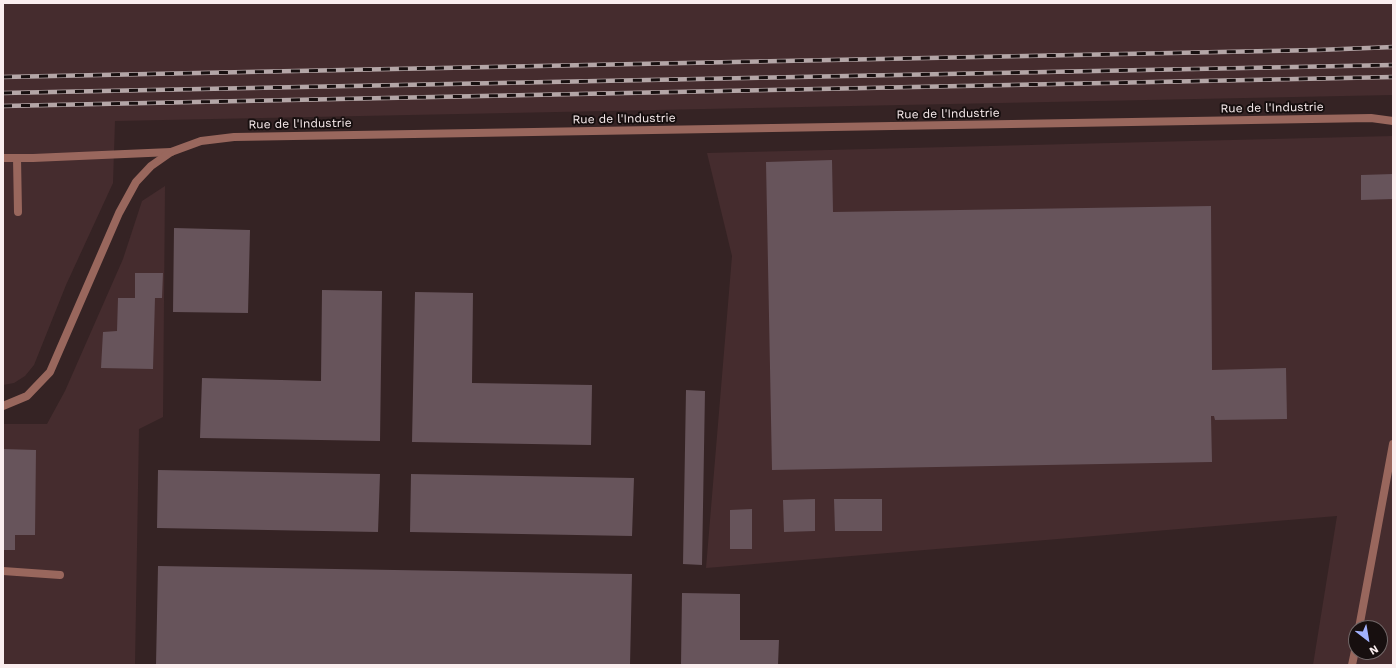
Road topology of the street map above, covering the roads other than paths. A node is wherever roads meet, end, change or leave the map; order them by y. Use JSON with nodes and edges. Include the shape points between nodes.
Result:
{"nodes":[{"id":1,"x":1393,"y":121,"type":"edge"},
{"id":2,"x":171,"y":152,"type":"junction"},
{"id":3,"x":3,"y":158,"type":"edge"},
{"id":4,"x":17,"y":158,"type":"junction"},
{"id":5,"x":18,"y":212,"type":"dead end"},
{"id":6,"x":3,"y":406,"type":"edge"},
{"id":7,"x":1393,"y":444,"type":"edge"},
{"id":8,"x":3,"y":572,"type":"edge"},
{"id":9,"x":60,"y":575,"type":"dead end"},
{"id":10,"x":1360,"y":620,"type":"edge"}],
"edges":[{"from":1,"to":2,"type":"street","name":"Rue de l'Industrie","via":[[1371,118],[234,137],[201,141]]},
{"from":2,"to":4,"type":"street"},
{"from":2,"to":6,"type":"street","name":"Rue de l'Industrie","via":[[151,166],[136,182],[119,213],[50,372],[27,396]]},
{"from":3,"to":4,"type":"street"},
{"from":4,"to":5,"type":"street"},
{"from":7,"to":10,"type":"street"},
{"from":8,"to":9,"type":"street"}]}
